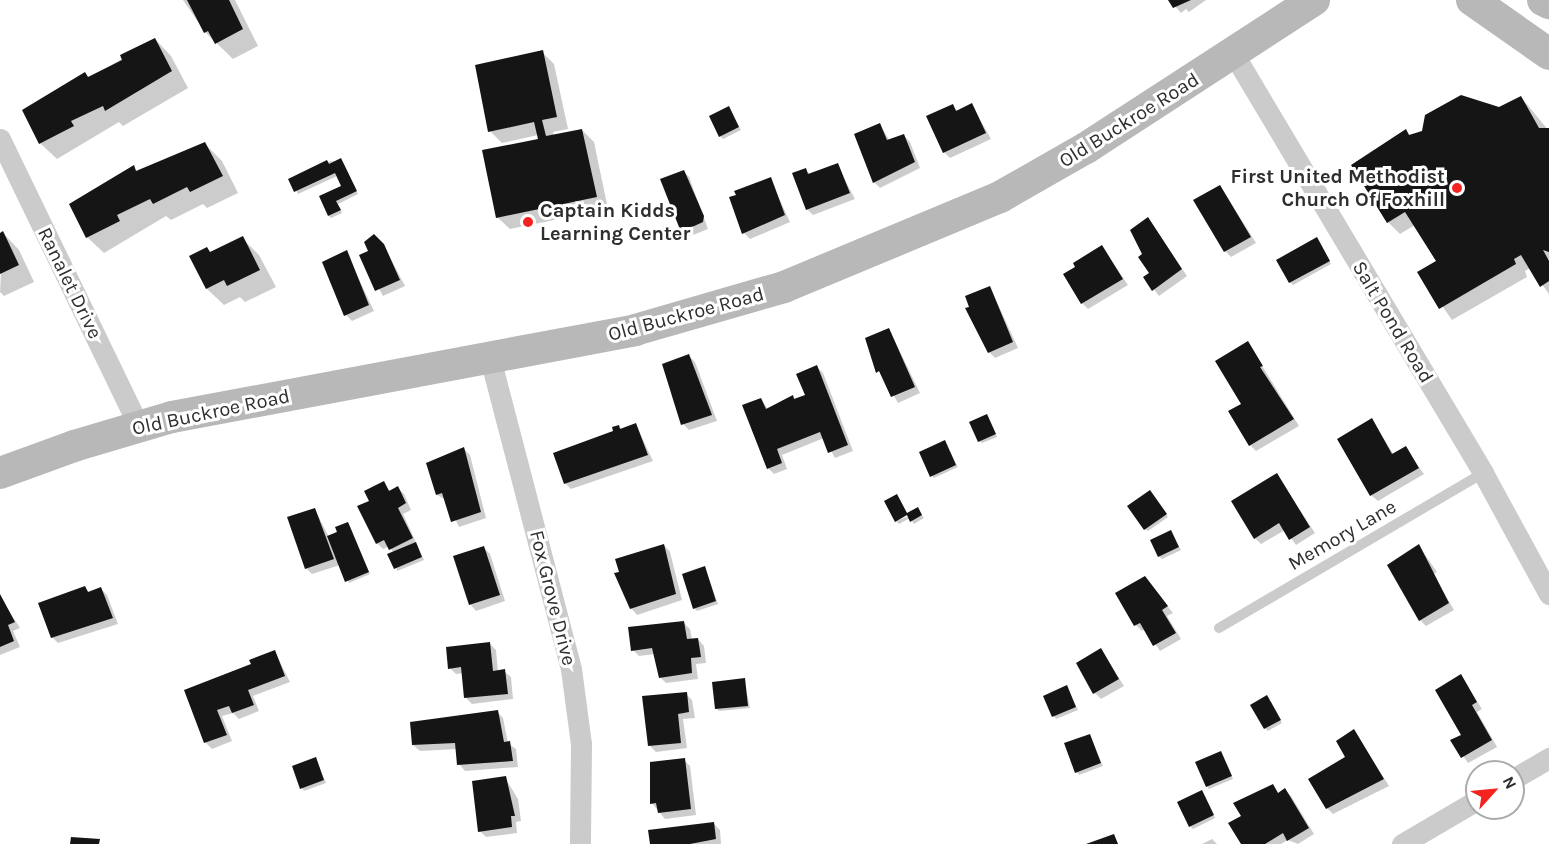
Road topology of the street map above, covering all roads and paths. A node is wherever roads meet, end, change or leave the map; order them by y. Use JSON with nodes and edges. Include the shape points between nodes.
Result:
{"nodes":[{"id":1,"x":1314,"y":0,"type":"edge"},
{"id":2,"x":1472,"y":0,"type":"edge"},
{"id":3,"x":1544,"y":0,"type":"edge"},
{"id":4,"x":1549,"y":3,"type":"edge"},
{"id":5,"x":1233,"y":53,"type":"junction"},
{"id":6,"x":1549,"y":54,"type":"edge"},
{"id":7,"x":0,"y":139,"type":"edge"},
{"id":8,"x":490,"y":358,"type":"junction"},
{"id":9,"x":139,"y":426,"type":"junction"},
{"id":10,"x":0,"y":473,"type":"edge"},
{"id":11,"x":1483,"y":473,"type":"junction"},
{"id":12,"x":1549,"y":594,"type":"edge"},
{"id":13,"x":1219,"y":628,"type":"dead end"},
{"id":14,"x":1549,"y":758,"type":"edge"},
{"id":15,"x":1525,"y":772,"type":"edge"},
{"id":16,"x":1465,"y":807,"type":"edge"},
{"id":17,"x":580,"y":844,"type":"edge"},
{"id":18,"x":1402,"y":844,"type":"edge"}],
"edges":[{"from":1,"to":5,"type":"main road","name":"Old Buckroe Road"},
{"from":2,"to":6,"type":"main road"},
{"from":3,"to":4,"type":"main road"},
{"from":5,"to":8,"type":"main road","name":"Old Buckroe Road","via":[[1047,171],[921,232],[784,286],[696,315]]},
{"from":5,"to":11,"type":"street","name":"Salt Pond Road"},
{"from":7,"to":9,"type":"street","name":"Ranalet Drive"},
{"from":8,"to":9,"type":"main road","name":"Old Buckroe Road"},
{"from":8,"to":17,"type":"street","name":"Fox Grove Drive","via":[[571,669],[581,744]]},
{"from":9,"to":10,"type":"main road","name":"Old Buckroe Road"},
{"from":11,"to":12,"type":"street","name":"Salt Pond Road"},
{"from":11,"to":13,"type":"lane","name":"Memory Lane"},
{"from":14,"to":15,"type":"street"},
{"from":16,"to":18,"type":"street"}]}
